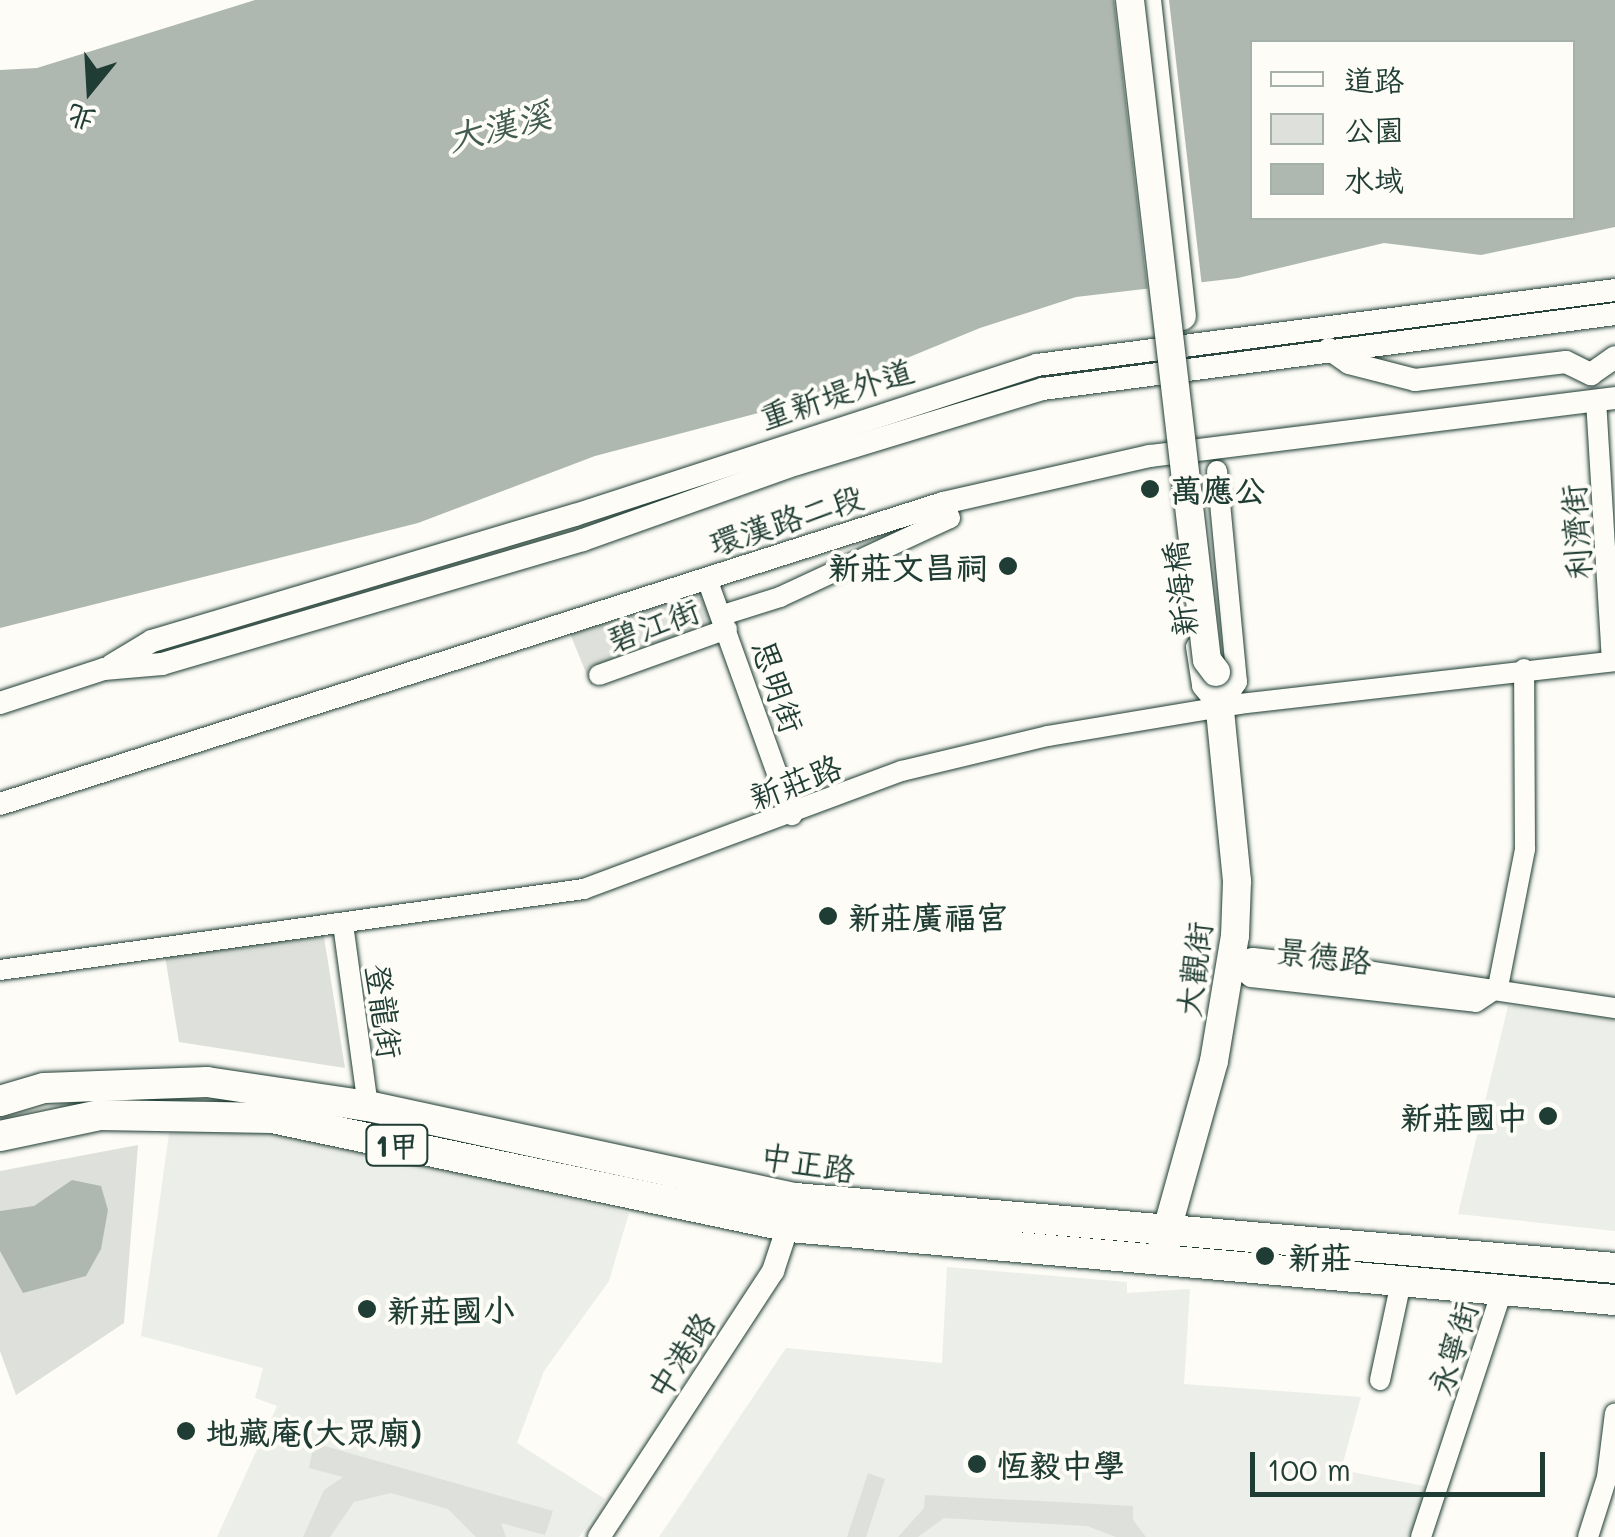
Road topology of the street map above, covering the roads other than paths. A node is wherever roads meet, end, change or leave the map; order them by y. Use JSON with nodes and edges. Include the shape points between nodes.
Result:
{"nodes":[{"id":1,"x":1130,"y":0,"type":"edge"},
{"id":2,"x":1146,"y":0,"type":"edge"},
{"id":3,"x":1615,"y":290,"type":"edge"},
{"id":4,"x":1615,"y":314,"type":"edge"},
{"id":5,"x":1329,"y":349,"type":"junction"},
{"id":6,"x":1615,"y":357,"type":"edge"},
{"id":7,"x":1591,"y":374,"type":"junction"},
{"id":8,"x":1605,"y":399,"type":"edge"},
{"id":9,"x":1217,"y":471,"type":"dead end"},
{"id":10,"x":1172,"y":475,"type":"dead end"},
{"id":11,"x":944,"y":503,"type":"junction"},
{"id":12,"x":707,"y":579,"type":"junction"},
{"id":13,"x":725,"y":622,"type":"junction"},
{"id":14,"x":1614,"y":661,"type":"edge"},
{"id":15,"x":1524,"y":669,"type":"junction"},
{"id":16,"x":104,"y":670,"type":"junction"},
{"id":17,"x":1216,"y":672,"type":"junction"},
{"id":18,"x":599,"y":675,"type":"dead end"},
{"id":19,"x":0,"y":702,"type":"edge"},
{"id":20,"x":1220,"y":707,"type":"junction"},
{"id":21,"x":0,"y":804,"type":"edge"},
{"id":22,"x":792,"y":814,"type":"junction"},
{"id":23,"x":343,"y":924,"type":"junction"},
{"id":24,"x":1232,"y":962,"type":"junction"},
{"id":25,"x":0,"y":970,"type":"edge"},
{"id":26,"x":1498,"y":987,"type":"junction"},
{"id":27,"x":1615,"y":1008,"type":"edge"},
{"id":28,"x":0,"y":1101,"type":"edge"},
{"id":29,"x":368,"y":1106,"type":"junction"},
{"id":30,"x":0,"y":1136,"type":"edge"},
{"id":31,"x":792,"y":1212,"type":"junction"},
{"id":32,"x":1162,"y":1231,"type":"junction"},
{"id":33,"x":1160,"y":1263,"type":"junction"},
{"id":34,"x":1615,"y":1268,"type":"edge"},
{"id":35,"x":1400,"y":1282,"type":"junction"},
{"id":36,"x":1502,"y":1290,"type":"junction"},
{"id":37,"x":1615,"y":1300,"type":"edge"},
{"id":38,"x":1380,"y":1380,"type":"dead end"},
{"id":39,"x":1615,"y":1414,"type":"edge"},
{"id":40,"x":599,"y":1537,"type":"edge"},
{"id":41,"x":1421,"y":1537,"type":"edge"},
{"id":42,"x":1588,"y":1537,"type":"edge"}],
"edges":[{"from":1,"to":17,"type":"main road","name":"新海橋","bridge":true,"via":[[1207,660]]},
{"from":2,"to":17,"type":"main road","name":"新海橋","via":[[1222,656]]},
{"from":3,"to":16,"type":"street","name":"重新堤外道","via":[[1037,365],[576,515],[152,641]]},
{"from":4,"to":5,"type":"street","name":"重新堤外道"},
{"from":5,"to":7,"type":"street","via":[[1349,363],[1415,380],[1566,362]]},
{"from":5,"to":16,"type":"street","name":"重新堤外道","via":[[1043,389],[798,464],[583,540],[162,664]]},
{"from":6,"to":7,"type":"street"},
{"from":7,"to":8,"type":"street"},
{"from":8,"to":11,"type":"street","name":"環漢路二段","via":[[1150,456]]},
{"from":8,"to":14,"type":"street","name":"利濟街"},
{"from":9,"to":20,"type":"street","name":"大觀街","via":[[1237,682]]},
{"from":10,"to":20,"type":"street","name":"大觀街","via":[[1202,686]]},
{"from":11,"to":12,"type":"street","name":"環漢路二段"},
{"from":11,"to":13,"type":"street","name":"碧江街","via":[[950,518]]},
{"from":12,"to":13,"type":"street","name":"思明街"},
{"from":12,"to":21,"type":"street","name":"環漢路二段"},
{"from":13,"to":18,"type":"street","name":"碧江街"},
{"from":13,"to":22,"type":"street","name":"思明街"},
{"from":14,"to":15,"type":"street","name":"新莊路"},
{"from":15,"to":20,"type":"street","name":"新莊路"},
{"from":15,"to":26,"type":"street","via":[[1525,849]]},
{"from":16,"to":19,"type":"street","name":"重新堤外道"},
{"from":17,"to":20,"type":"main road","name":"大觀街"},
{"from":20,"to":22,"type":"street","name":"新莊路","via":[[1048,736],[902,771]]},
{"from":20,"to":24,"type":"main road","name":"大觀街","via":[[1237,881]]},
{"from":22,"to":23,"type":"street","name":"新莊路","via":[[584,888]]},
{"from":23,"to":25,"type":"street","name":"新莊路"},
{"from":23,"to":29,"type":"street","name":"登龍街"},
{"from":24,"to":26,"type":"street","name":"景德路","via":[[1252,958]]},
{"from":24,"to":32,"type":"main road","name":"大觀街","via":[[1214,1061]]},
{"from":26,"to":27,"type":"street","name":"景德路"},
{"from":28,"to":29,"type":"main road","name":"中正路","number":"1甲","via":[[44,1088],[207,1082]]},
{"from":29,"to":31,"type":"main road","name":"中正路","number":"1甲"},
{"from":30,"to":31,"type":"main road","name":"中正路","number":"1甲","via":[[100,1115],[272,1118]]},
{"from":31,"to":32,"type":"main road","name":"中正路","number":"1甲"},
{"from":31,"to":33,"type":"main road","name":"中正路","number":"1甲"},
{"from":31,"to":40,"type":"street","name":"中港路","via":[[773,1271]]},
{"from":32,"to":33,"type":"main road","name":"大觀街"},
{"from":32,"to":34,"type":"main road","name":"中正路","number":"1甲"},
{"from":33,"to":35,"type":"main road","name":"中正路","number":"1甲"},
{"from":35,"to":36,"type":"main road","name":"中正路","number":"1甲"},
{"from":35,"to":38,"type":"street"},
{"from":36,"to":37,"type":"main road","name":"中正路","number":"1甲"},
{"from":36,"to":41,"type":"street","name":"永寧街"},
{"from":39,"to":42,"type":"street","via":[[1607,1477]]}]}
